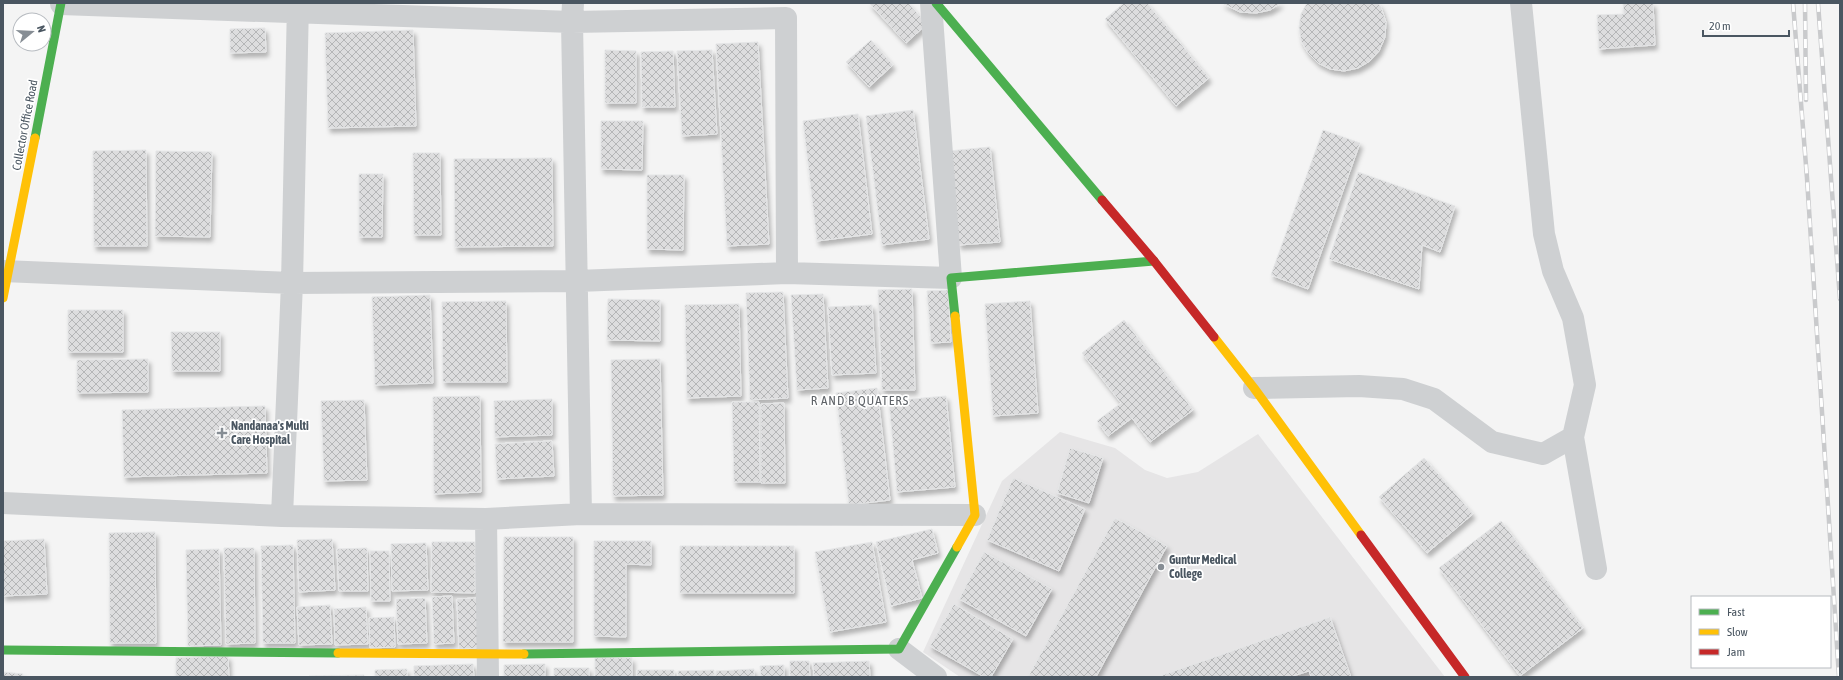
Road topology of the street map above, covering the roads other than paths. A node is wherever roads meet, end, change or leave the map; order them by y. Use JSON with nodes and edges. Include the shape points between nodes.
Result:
{"nodes":[{"id":1,"x":931,"y":3,"type":"edge"},
{"id":2,"x":936,"y":3,"type":"edge"},
{"id":3,"x":1521,"y":3,"type":"edge"},
{"id":4,"x":61,"y":4,"type":"edge"},
{"id":5,"x":298,"y":8,"type":"edge"},
{"id":6,"x":572,"y":12,"type":"edge"},
{"id":7,"x":1154,"y":261,"type":"junction"},
{"id":8,"x":6,"y":271,"type":"edge"},
{"id":9,"x":787,"y":273,"type":"junction"},
{"id":10,"x":951,"y":278,"type":"junction"},
{"id":11,"x":577,"y":281,"type":"junction"},
{"id":12,"x":292,"y":283,"type":"junction"},
{"id":13,"x":3,"y":298,"type":"edge"},
{"id":14,"x":1254,"y":388,"type":"junction"},
{"id":15,"x":1573,"y":437,"type":"junction"},
{"id":16,"x":3,"y":503,"type":"edge"},
{"id":17,"x":581,"y":514,"type":"junction"},
{"id":18,"x":975,"y":515,"type":"junction"},
{"id":19,"x":282,"y":516,"type":"junction"},
{"id":20,"x":486,"y":519,"type":"junction"},
{"id":21,"x":1596,"y":569,"type":"dead end"},
{"id":22,"x":899,"y":649,"type":"junction"},
{"id":23,"x":3,"y":650,"type":"edge"},
{"id":24,"x":487,"y":655,"type":"junction"},
{"id":25,"x":488,"y":677,"type":"edge"},
{"id":26,"x":936,"y":677,"type":"edge"},
{"id":27,"x":1465,"y":677,"type":"edge"}],
"edges":[{"from":1,"to":10,"type":"street"},
{"from":2,"to":7,"type":"street"},
{"from":3,"to":15,"type":"street","via":[[1544,234],[1553,271],[1573,318],[1585,384]]},
{"from":4,"to":5,"type":"street"},
{"from":4,"to":8,"type":"street","name":"Collector Office Road"},
{"from":5,"to":6,"type":"street"},
{"from":5,"to":12,"type":"street"},
{"from":6,"to":9,"type":"street","via":[[786,18]]},
{"from":6,"to":11,"type":"street"},
{"from":7,"to":10,"type":"street"},
{"from":7,"to":14,"type":"street"},
{"from":8,"to":12,"type":"street"},
{"from":8,"to":13,"type":"street","name":"Collector Office Road"},
{"from":9,"to":10,"type":"street"},
{"from":9,"to":11,"type":"street"},
{"from":10,"to":18,"type":"street"},
{"from":11,"to":12,"type":"street"},
{"from":11,"to":17,"type":"street"},
{"from":12,"to":19,"type":"street"},
{"from":14,"to":15,"type":"street","via":[[1403,388],[1434,399],[1492,442],[1543,454]]},
{"from":14,"to":27,"type":"street"},
{"from":15,"to":21,"type":"street"},
{"from":16,"to":19,"type":"street"},
{"from":17,"to":18,"type":"street"},
{"from":17,"to":20,"type":"street"},
{"from":18,"to":22,"type":"street"},
{"from":19,"to":20,"type":"street"},
{"from":20,"to":24,"type":"street"},
{"from":22,"to":24,"type":"street"},
{"from":22,"to":26,"type":"street"},
{"from":23,"to":24,"type":"street"},
{"from":24,"to":25,"type":"street"}]}
